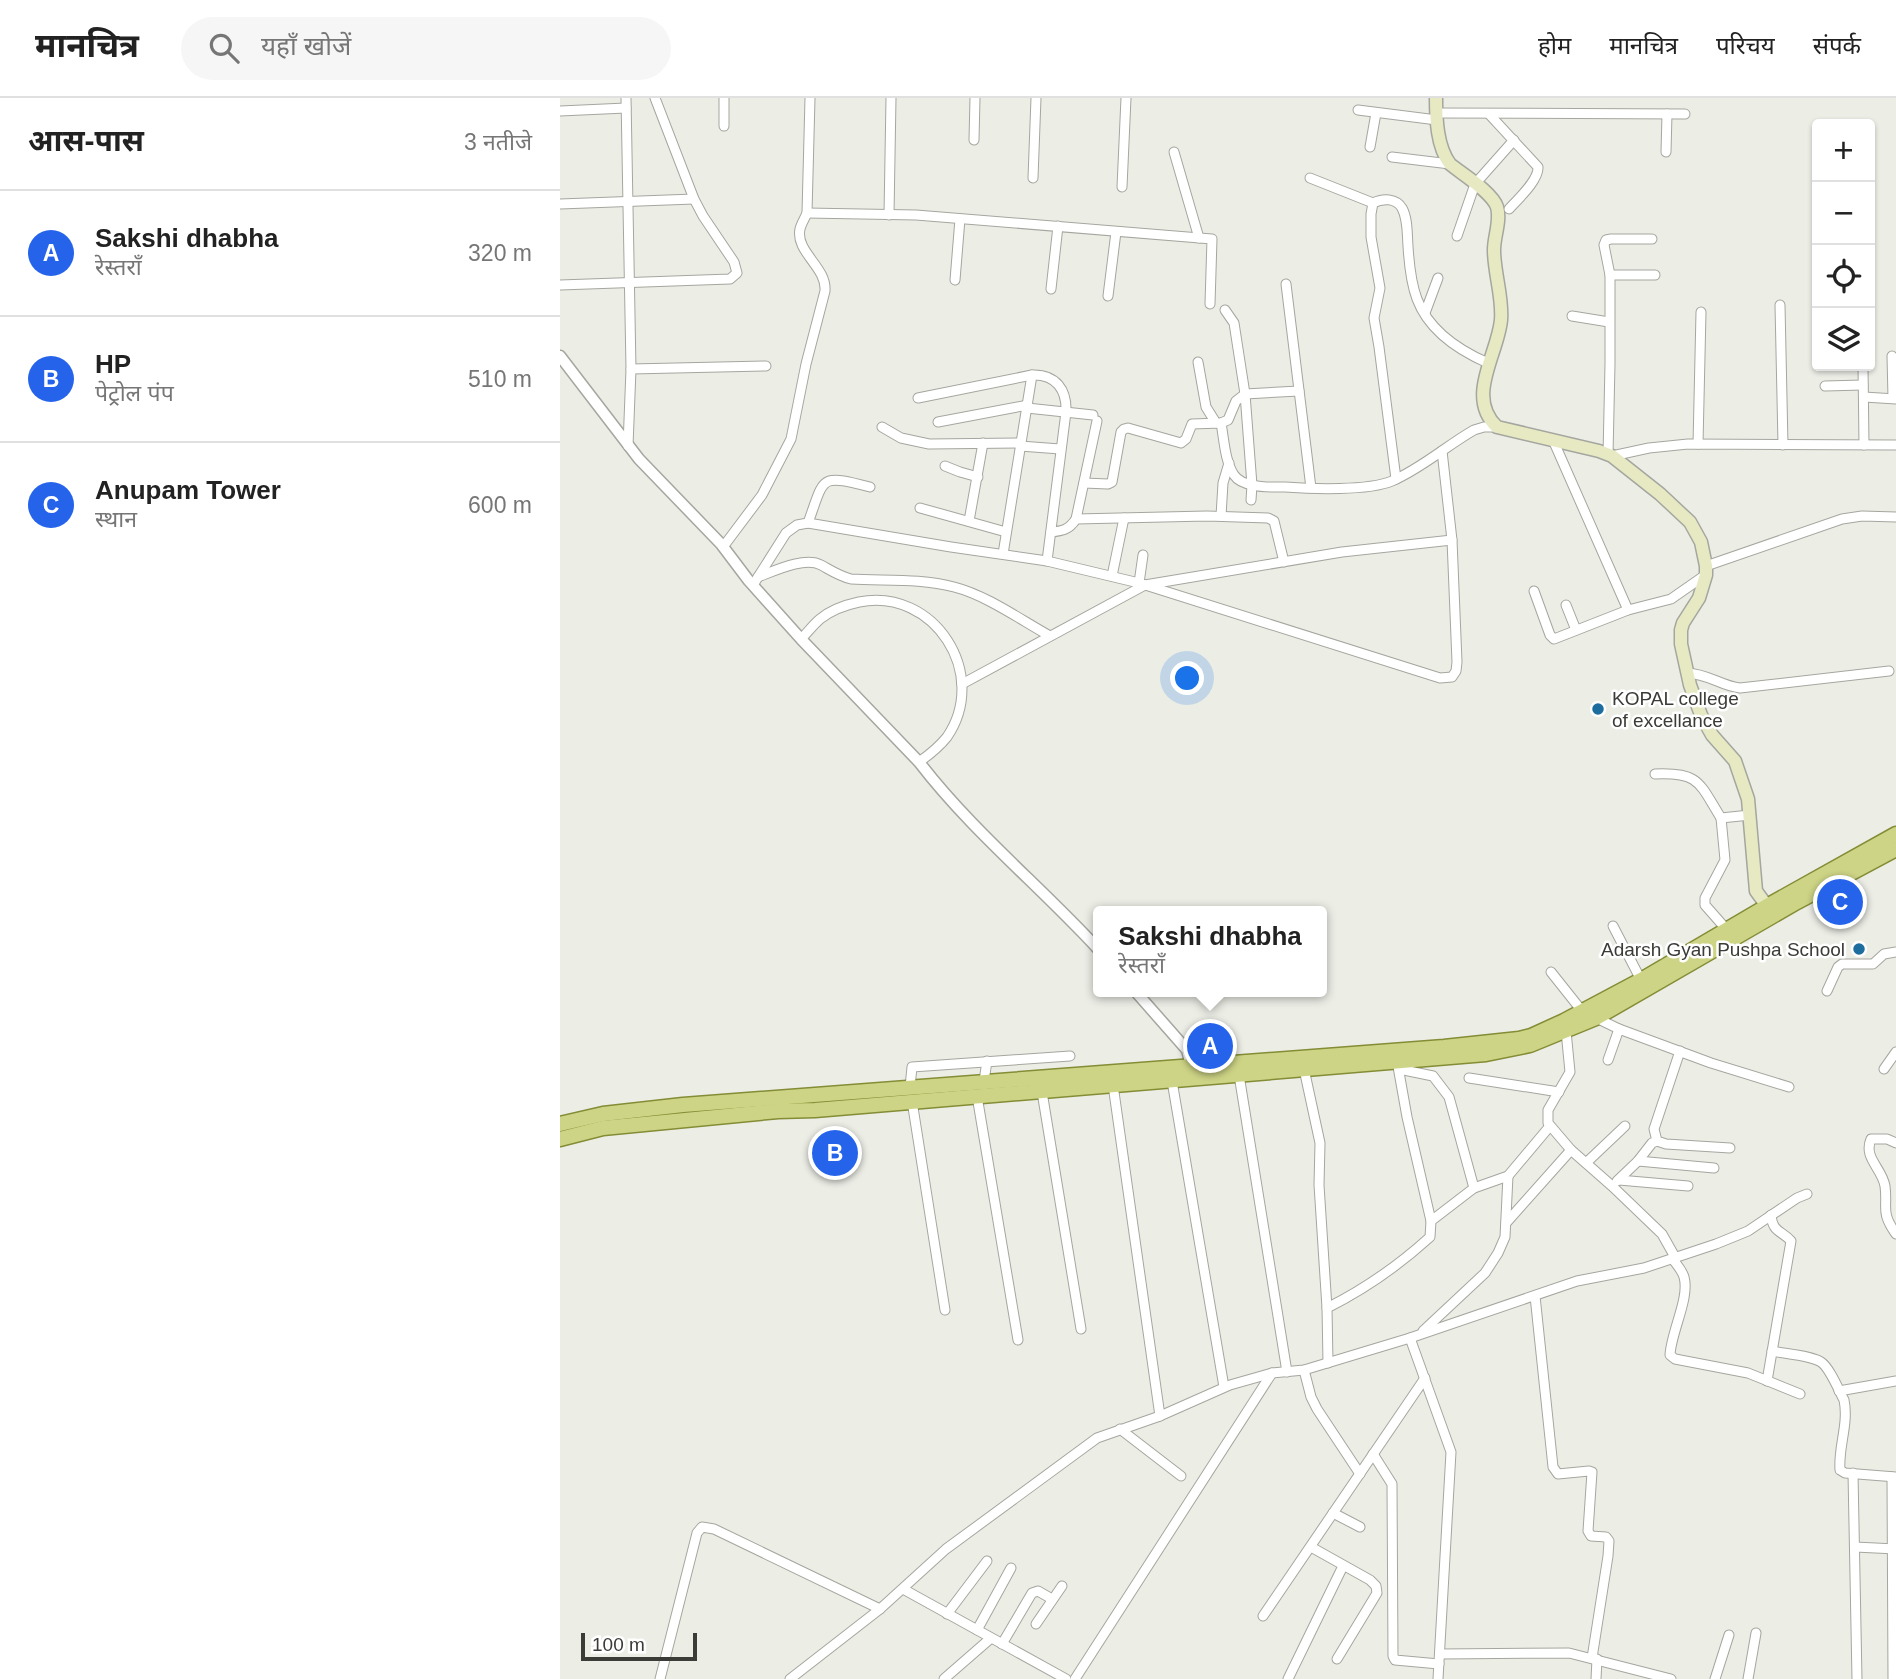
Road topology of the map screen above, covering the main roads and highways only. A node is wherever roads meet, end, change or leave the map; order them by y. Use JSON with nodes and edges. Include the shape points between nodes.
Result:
{"nodes":[{"id":1,"x":1436,"y":98,"type":"edge"},
{"id":2,"x":1896,"y":834,"type":"edge"},
{"id":3,"x":1887,"y":849,"type":"edge"},
{"id":4,"x":1767,"y":906,"type":"junction"},
{"id":5,"x":1589,"y":1014,"type":"junction"},
{"id":6,"x":1193,"y":1072,"type":"junction"},
{"id":7,"x":1000,"y":1087,"type":"junction"},
{"id":8,"x":911,"y":1094,"type":"junction"},
{"id":9,"x":560,"y":1124,"type":"edge"},
{"id":10,"x":560,"y":1139,"type":"edge"}],
"edges":[{"from":1,"to":4,"type":"main road","via":[[1445,157],[1489,196],[1498,217],[1494,249],[1501,318],[1485,376],[1484,403],[1490,420],[1497,427],[1610,455],[1690,522],[1701,542],[1706,571],[1699,598],[1681,630],[1681,644],[1701,715],[1734,761],[1748,799],[1756,891]]},
{"from":2,"to":3,"type":"main road"},
{"from":3,"to":4,"type":"main road"},
{"from":3,"to":5,"type":"main road"},
{"from":4,"to":5,"type":"main road"},
{"from":5,"to":6,"type":"main road","via":[[1519,1039]]},
{"from":5,"to":6,"type":"main road","via":[[1566,1031],[1530,1045],[1486,1054],[1398,1065],[1238,1074]]},
{"from":6,"to":7,"type":"main road","via":[[1047,1076]]},
{"from":6,"to":7,"type":"main road","via":[[1172,1081],[1042,1092]]},
{"from":7,"to":8,"type":"main road","via":[[977,1096]]},
{"from":7,"to":8,"type":"main road","via":[[984,1082]]},
{"from":8,"to":9,"type":"main road","via":[[683,1105]]},
{"from":8,"to":10,"type":"main road","via":[[815,1110],[603,1128]]}]}
